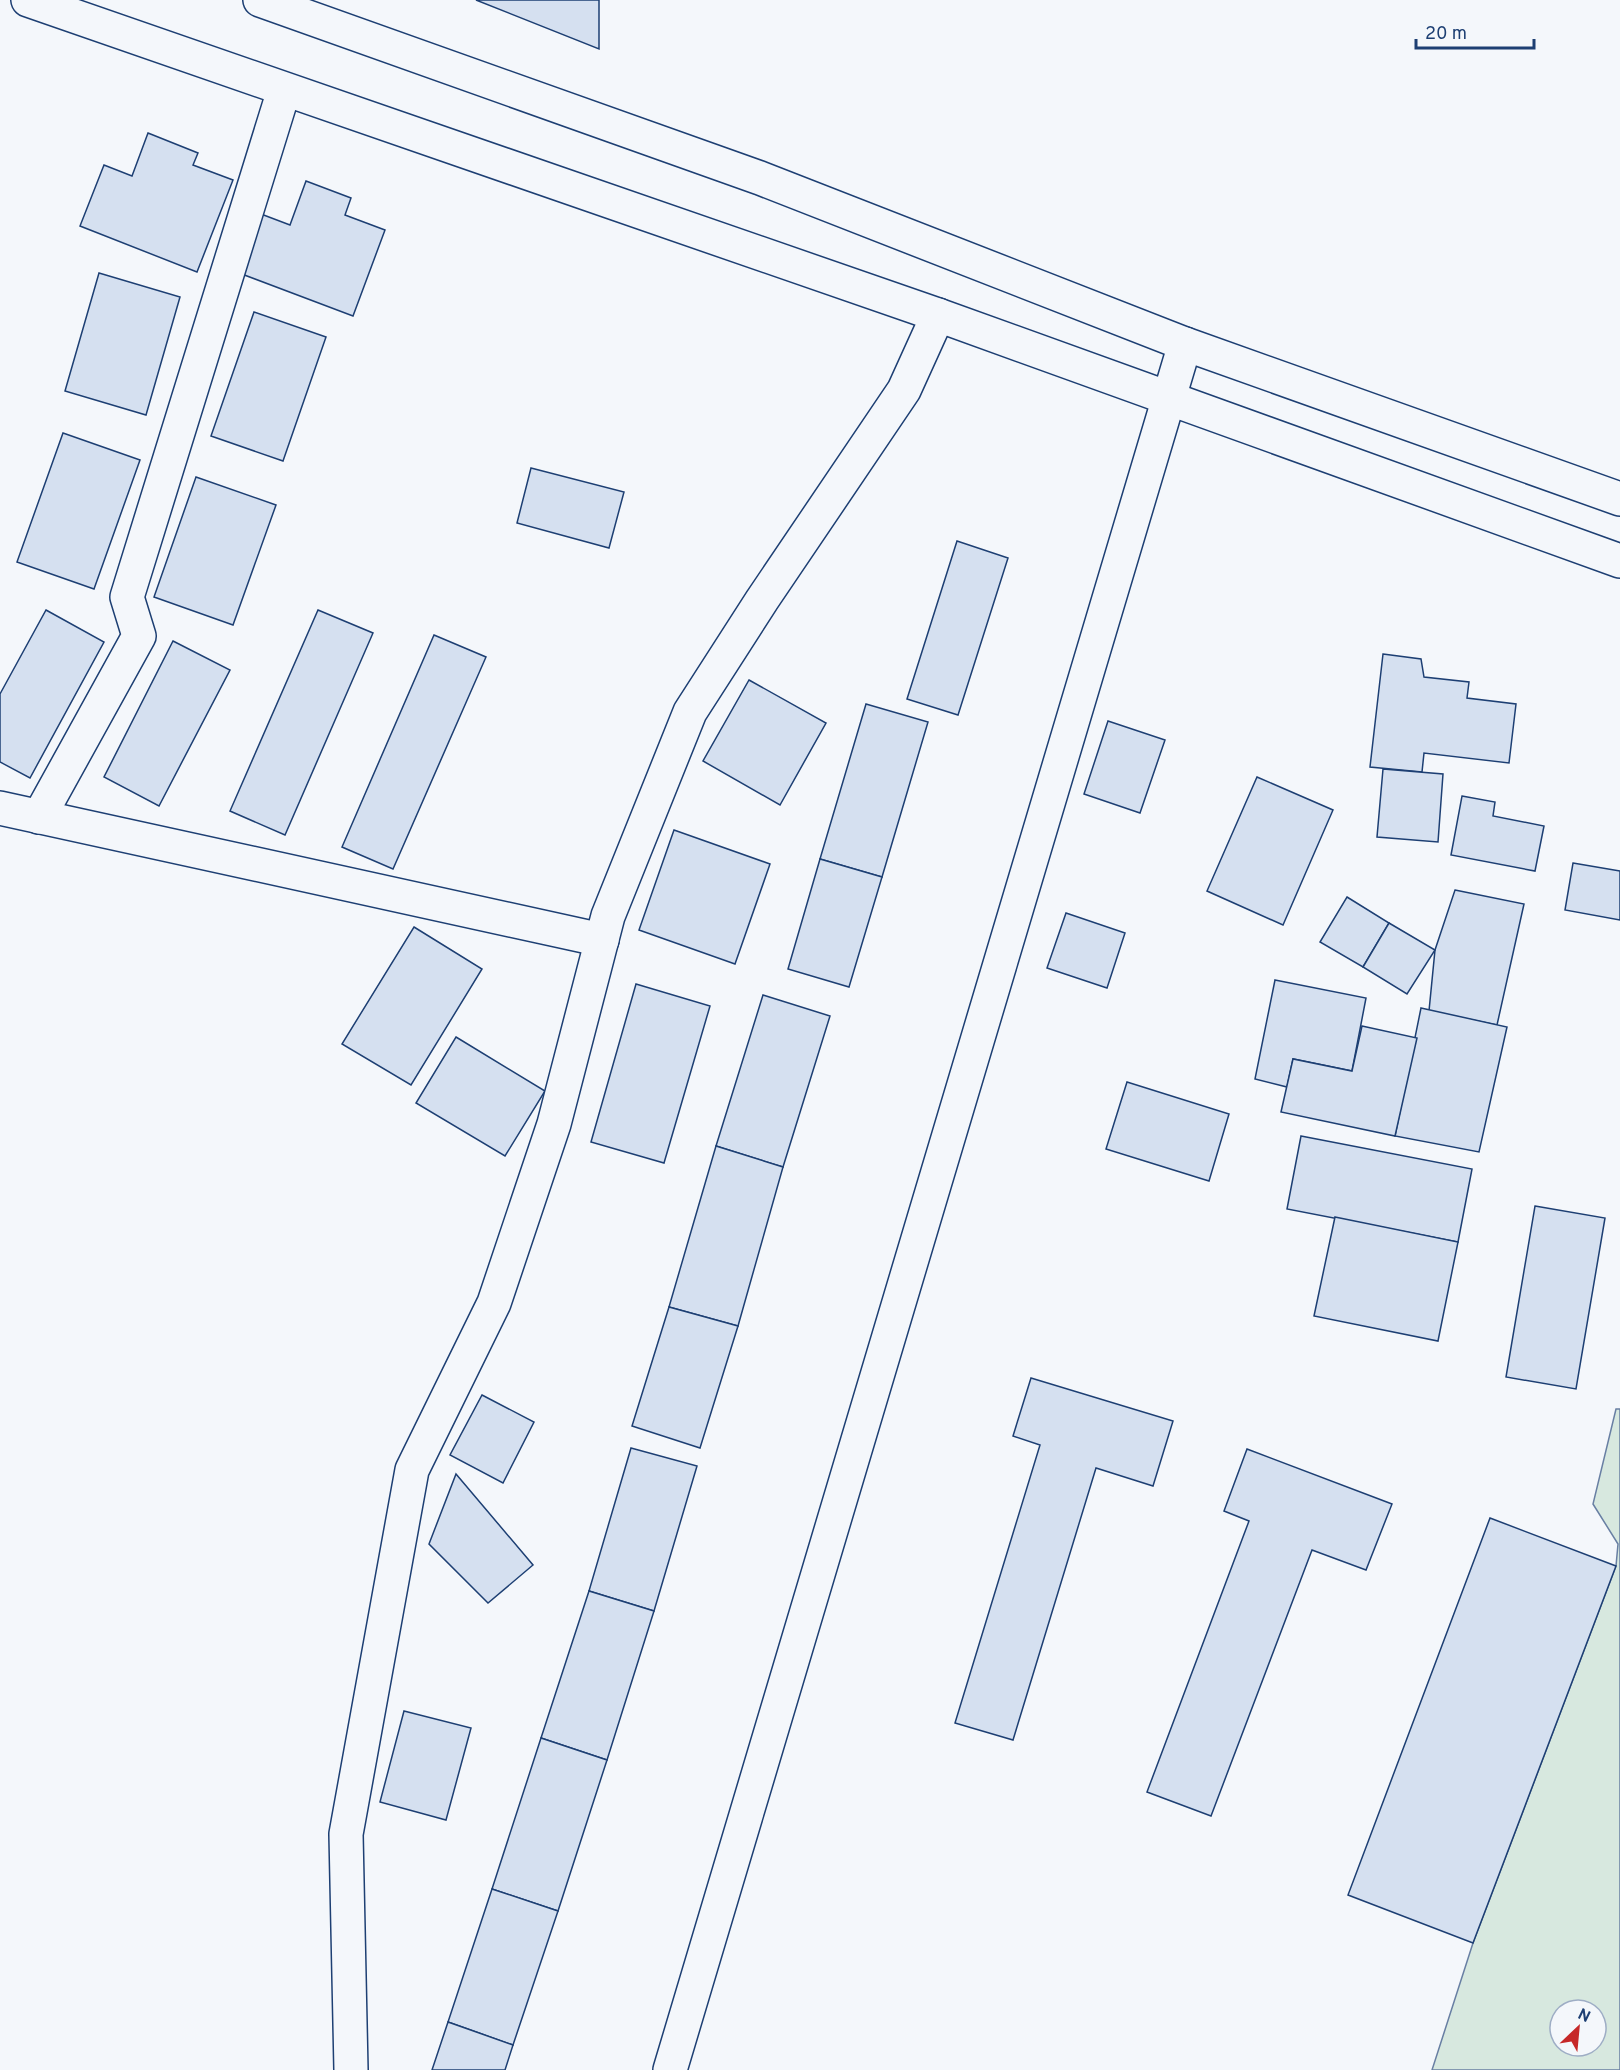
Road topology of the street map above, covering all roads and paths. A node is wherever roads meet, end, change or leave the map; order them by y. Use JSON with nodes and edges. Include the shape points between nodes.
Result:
{"nodes":[{"id":1,"x":28,"y":0,"type":"edge"},
{"id":2,"x":260,"y":0,"type":"edge"},
{"id":3,"x":284,"y":90,"type":"junction"},
{"id":4,"x":938,"y":315,"type":"junction"},
{"id":5,"x":1185,"y":344,"type":"junction"},
{"id":6,"x":1169,"y":398,"type":"junction"},
{"id":7,"x":1620,"y":500,"type":"edge"},
{"id":8,"x":1620,"y":561,"type":"edge"},
{"id":9,"x":0,"y":808,"type":"edge"},
{"id":10,"x":39,"y":817,"type":"junction"},
{"id":11,"x":602,"y":940,"type":"junction"},
{"id":12,"x":351,"y":2070,"type":"edge"},
{"id":13,"x":670,"y":2070,"type":"edge"}],
"edges":[{"from":1,"to":3,"type":"street"},
{"from":2,"to":5,"type":"street","via":[[759,178]]},
{"from":3,"to":4,"type":"street"},
{"from":3,"to":10,"type":"street","via":[[127,597],[139,636]]},
{"from":4,"to":6,"type":"street"},
{"from":4,"to":11,"type":"street","via":[[904,390],[690,712],[608,916]]},
{"from":5,"to":6,"type":"street"},
{"from":5,"to":7,"type":"street"},
{"from":6,"to":8,"type":"street"},
{"from":6,"to":13,"type":"street"},
{"from":9,"to":10,"type":"street"},
{"from":10,"to":11,"type":"street"},
{"from":11,"to":12,"type":"street","via":[[554,1124],[494,1303],[412,1470],[346,1834]]}]}
